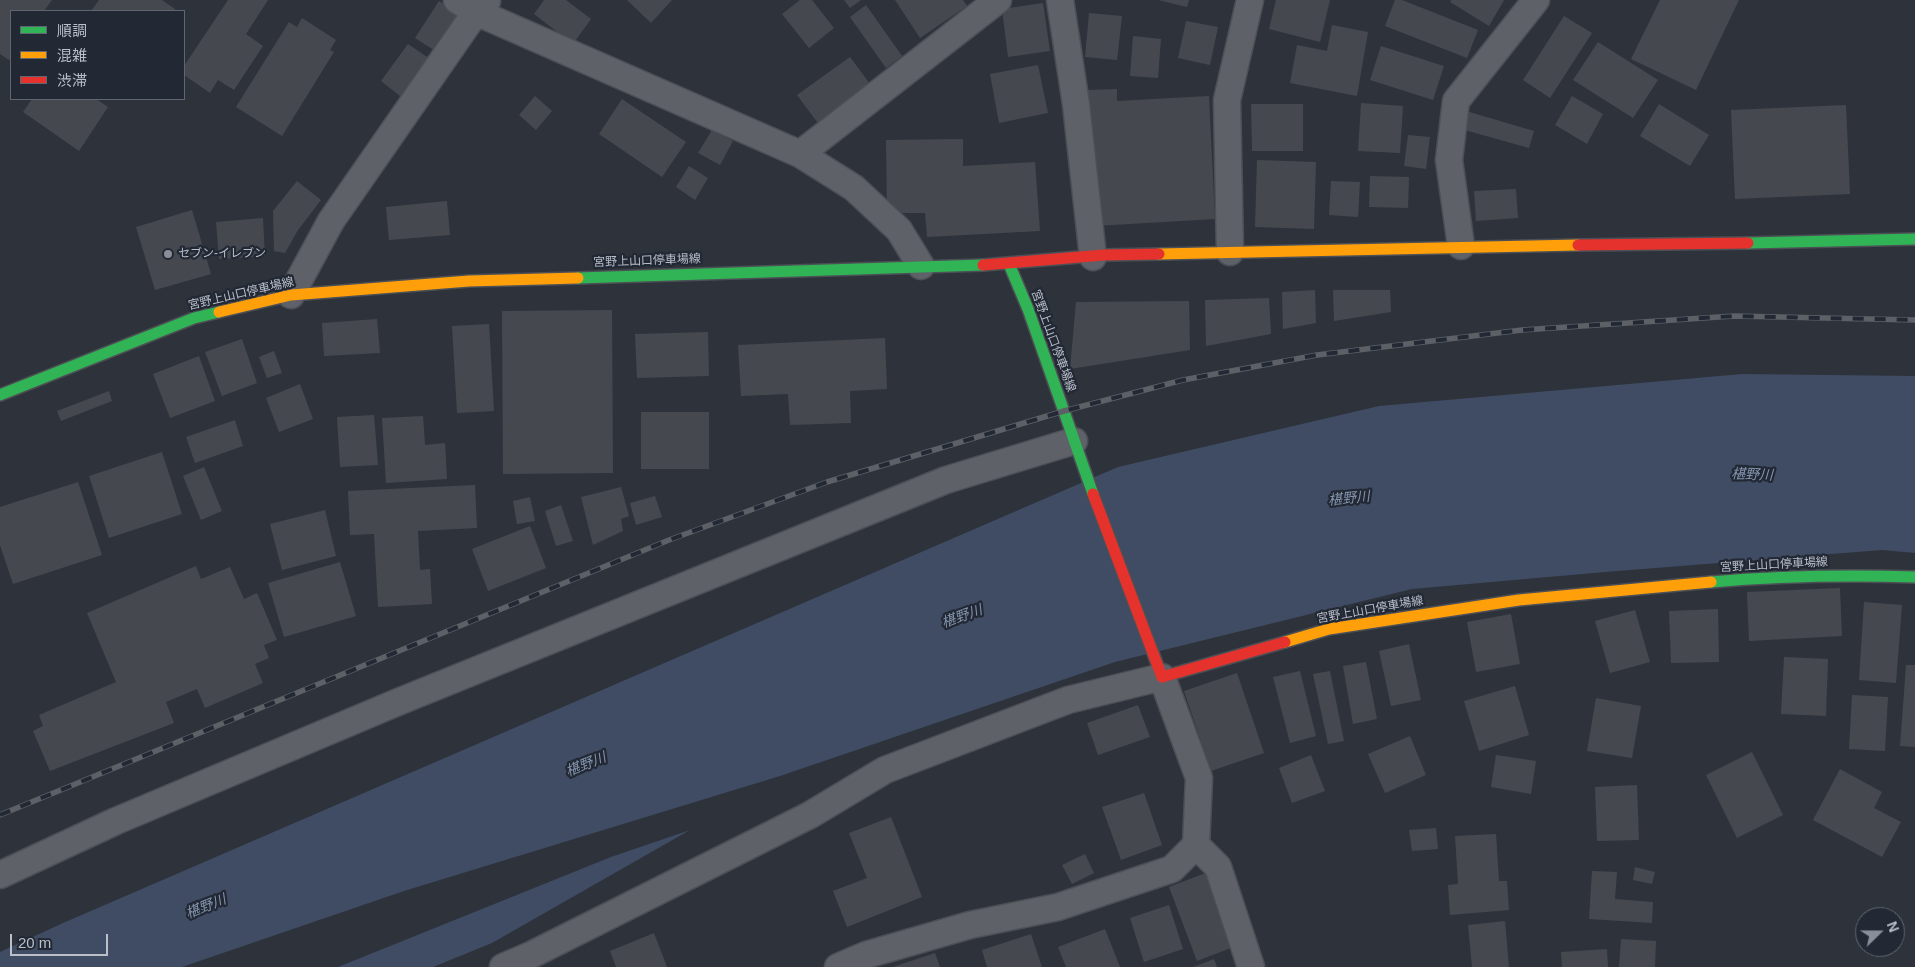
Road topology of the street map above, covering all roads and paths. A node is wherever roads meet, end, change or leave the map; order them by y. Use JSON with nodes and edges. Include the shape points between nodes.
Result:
{"nodes":[{"id":1,"x":998,"y":0,"type":"edge"},
{"id":2,"x":1060,"y":0,"type":"edge"},
{"id":3,"x":1250,"y":0,"type":"edge"},
{"id":4,"x":1536,"y":0,"type":"edge"},
{"id":5,"x":474,"y":4,"type":"edge"},
{"id":6,"x":800,"y":154,"type":"junction"},
{"id":7,"x":1915,"y":239,"type":"edge"},
{"id":8,"x":1461,"y":246,"type":"junction"},
{"id":9,"x":1230,"y":252,"type":"junction"},
{"id":10,"x":1093,"y":257,"type":"junction"},
{"id":11,"x":1009,"y":264,"type":"junction"},
{"id":12,"x":921,"y":266,"type":"junction"},
{"id":13,"x":291,"y":295,"type":"junction"},
{"id":14,"x":0,"y":395,"type":"edge"},
{"id":15,"x":1077,"y":449,"type":"junction"},
{"id":16,"x":1915,"y":577,"type":"edge"},
{"id":17,"x":1160,"y":672,"type":"junction"},
{"id":18,"x":1196,"y":845,"type":"junction"},
{"id":19,"x":0,"y":875,"type":"edge"},
{"id":20,"x":503,"y":967,"type":"edge"},
{"id":21,"x":838,"y":967,"type":"edge"},
{"id":22,"x":1251,"y":967,"type":"edge"}],
"edges":[{"from":1,"to":6,"type":"street"},
{"from":2,"to":10,"type":"street","via":[[1076,104]]},
{"from":3,"to":9,"type":"street","via":[[1227,100]]},
{"from":4,"to":8,"type":"street","via":[[1456,101],[1449,160]]},
{"from":5,"to":6,"type":"street"},
{"from":5,"to":13,"type":"street","via":[[331,221]]},
{"from":6,"to":12,"type":"street","via":[[854,188],[899,230]]},
{"from":7,"to":8,"type":"main road"},
{"from":8,"to":9,"type":"main road"},
{"from":9,"to":10,"type":"main road"},
{"from":10,"to":11,"type":"main road"},
{"from":11,"to":12,"type":"main road","name":"宮野上山口停車場線"},
{"from":11,"to":15,"type":"main road","name":"宮野上山口停車場線"},
{"from":12,"to":13,"type":"main road","name":"宮野上山口停車場線","via":[[469,281]]},
{"from":13,"to":14,"type":"main road","name":"宮野上山口停車場線","via":[[194,318]]},
{"from":15,"to":17,"type":"main road","name":"宮野上山口停車場線"},
{"from":15,"to":19,"type":"street","via":[[946,480],[398,702],[116,821]]},
{"from":16,"to":17,"type":"main road","name":"宮野上山口停車場線","via":[[1856,575],[1743,579],[1518,600],[1328,629]]},
{"from":17,"to":18,"type":"street","via":[[1199,778]]},
{"from":17,"to":20,"type":"street","via":[[1068,700],[885,770],[810,815],[531,956]]},
{"from":18,"to":21,"type":"street","via":[[1172,869],[1058,907],[970,925],[866,955]]},
{"from":18,"to":22,"type":"street","via":[[1218,867]]}]}
